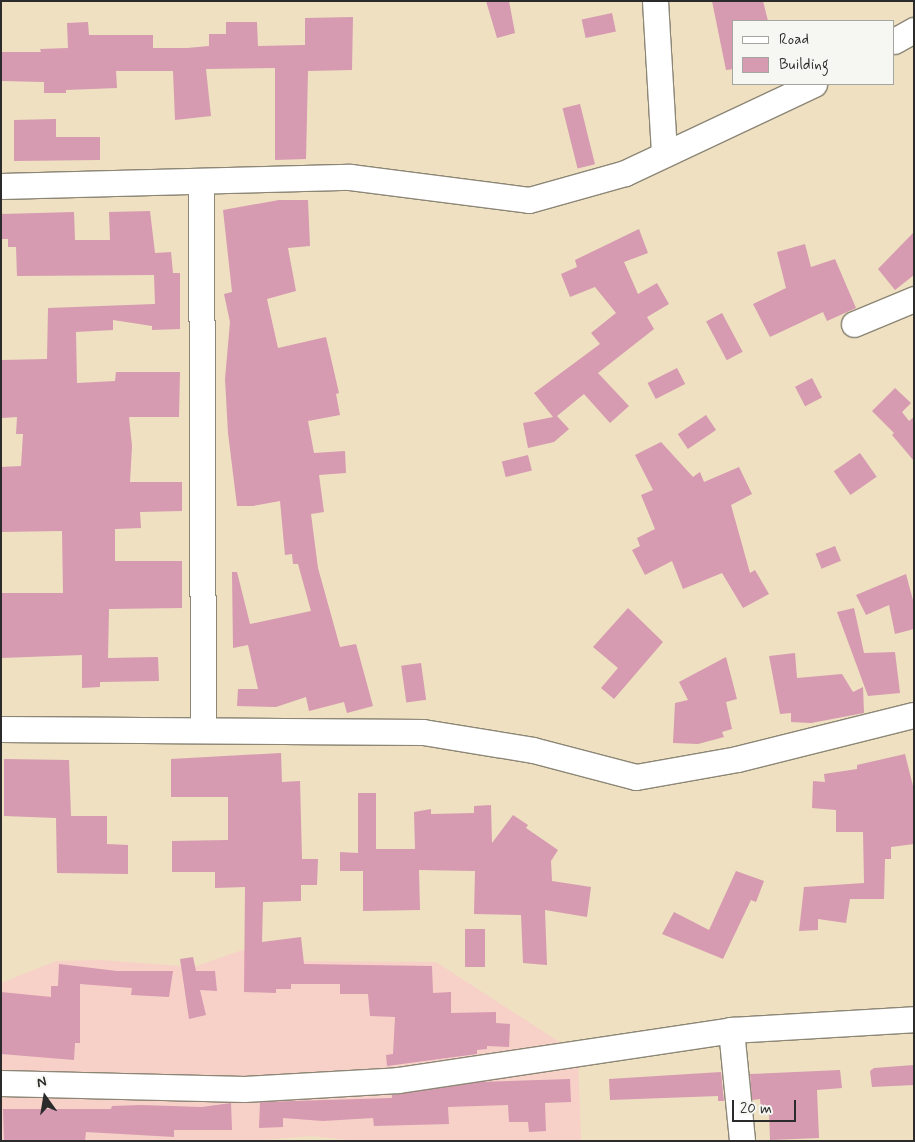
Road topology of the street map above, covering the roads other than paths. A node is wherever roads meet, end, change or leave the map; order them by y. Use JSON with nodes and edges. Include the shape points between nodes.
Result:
{"nodes":[{"id":1,"x":655,"y":1,"type":"edge"},
{"id":2,"x":914,"y":30,"type":"edge"},
{"id":3,"x":895,"y":40,"type":"edge"},
{"id":4,"x":812,"y":85,"type":"edge"},
{"id":5,"x":664,"y":154,"type":"junction"},
{"id":6,"x":201,"y":182,"type":"junction"},
{"id":7,"x":1,"y":186,"type":"edge"},
{"id":8,"x":914,"y":299,"type":"edge"},
{"id":9,"x":854,"y":324,"type":"dead end"},
{"id":10,"x":914,"y":716,"type":"edge"},
{"id":11,"x":1,"y":729,"type":"edge"},
{"id":12,"x":203,"y":730,"type":"junction"},
{"id":13,"x":914,"y":1018,"type":"edge"},
{"id":14,"x":731,"y":1030,"type":"junction"},
{"id":15,"x":1,"y":1083,"type":"edge"},
{"id":16,"x":742,"y":1141,"type":"edge"}],
"edges":[{"from":1,"to":5,"type":"street"},
{"from":2,"to":3,"type":"street"},
{"from":4,"to":5,"type":"street"},
{"from":5,"to":6,"type":"street","via":[[625,173],[530,200],[350,177]]},
{"from":6,"to":7,"type":"street"},
{"from":6,"to":12,"type":"street"},
{"from":8,"to":9,"type":"street"},
{"from":10,"to":12,"type":"street","via":[[736,759],[636,777],[532,750],[423,732]]},
{"from":11,"to":12,"type":"street"},
{"from":13,"to":14,"type":"street"},
{"from":14,"to":15,"type":"street","via":[[398,1080],[244,1089]]},
{"from":14,"to":16,"type":"street"}]}
